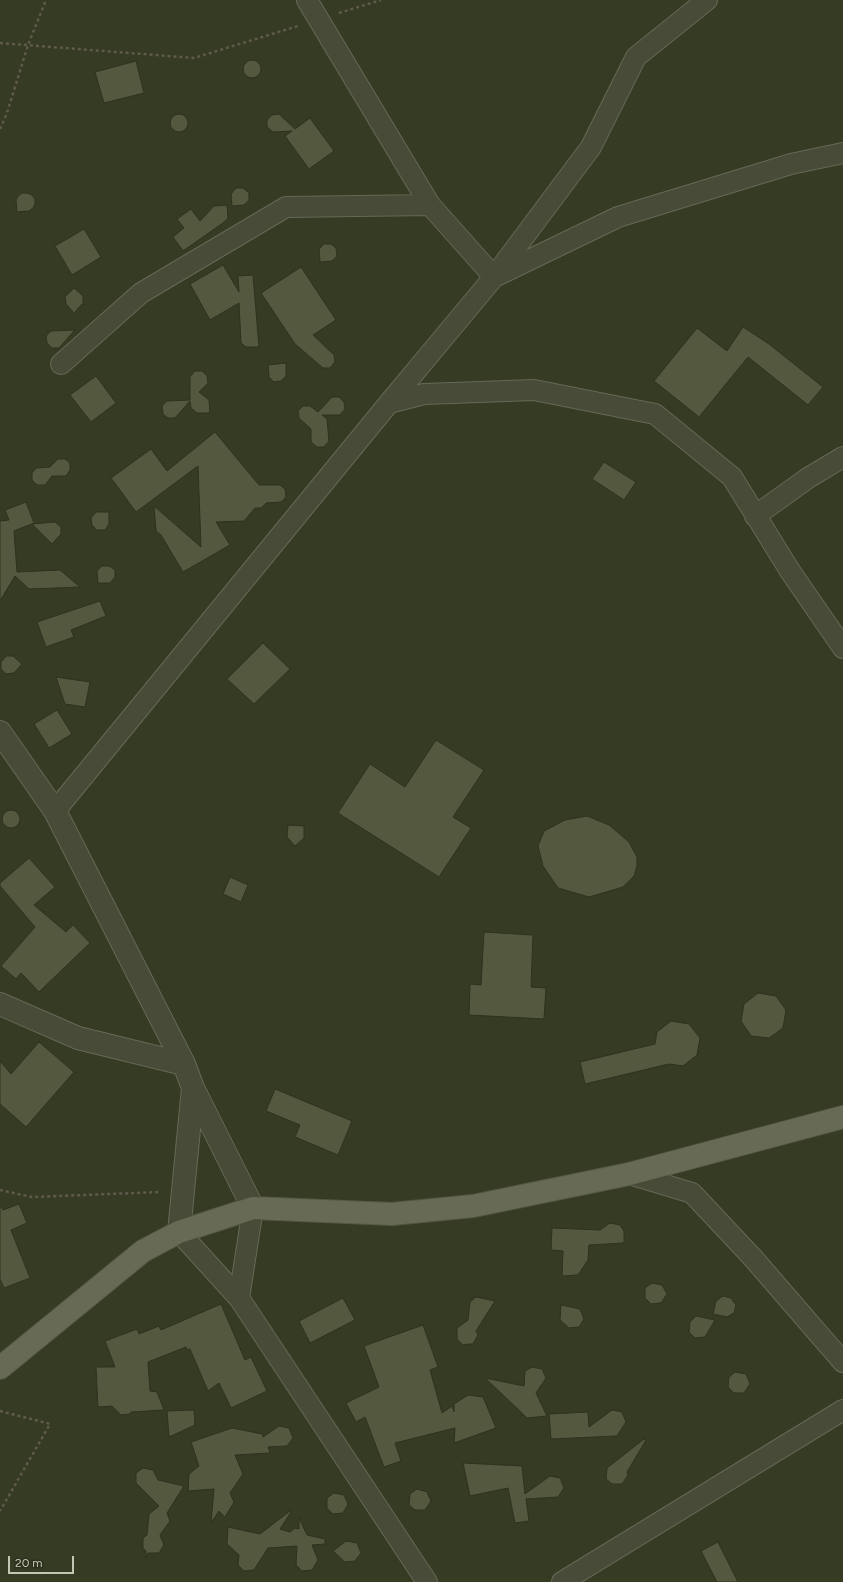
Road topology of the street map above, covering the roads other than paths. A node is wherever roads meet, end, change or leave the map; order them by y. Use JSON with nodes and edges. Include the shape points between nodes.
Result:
{"nodes":[{"id":1,"x":307,"y":0,"type":"edge"},
{"id":2,"x":707,"y":0,"type":"edge"},
{"id":3,"x":843,"y":153,"type":"edge"},
{"id":4,"x":430,"y":205,"type":"junction"},
{"id":5,"x":494,"y":277,"type":"junction"},
{"id":6,"x":61,"y":364,"type":"dead end"},
{"id":7,"x":389,"y":403,"type":"junction"},
{"id":8,"x":843,"y":457,"type":"edge"},
{"id":9,"x":756,"y":516,"type":"junction"},
{"id":10,"x":843,"y":648,"type":"edge"},
{"id":11,"x":0,"y":732,"type":"edge"},
{"id":12,"x":55,"y":811,"type":"junction"},
{"id":13,"x":0,"y":1004,"type":"edge"},
{"id":14,"x":184,"y":1064,"type":"junction"},
{"id":15,"x":193,"y":1088,"type":"junction"},
{"id":16,"x":843,"y":1116,"type":"edge"},
{"id":17,"x":629,"y":1174,"type":"junction"},
{"id":18,"x":253,"y":1208,"type":"junction"},
{"id":19,"x":179,"y":1232,"type":"junction"},
{"id":20,"x":239,"y":1298,"type":"junction"},
{"id":21,"x":843,"y":1362,"type":"edge"},
{"id":22,"x":0,"y":1368,"type":"edge"},
{"id":23,"x":843,"y":1410,"type":"edge"},
{"id":24,"x":427,"y":1582,"type":"edge"},
{"id":25,"x":562,"y":1582,"type":"edge"}],
"edges":[{"from":1,"to":4,"type":"street"},
{"from":2,"to":5,"type":"street","via":[[636,57],[591,146]]},
{"from":3,"to":5,"type":"street","via":[[791,164],[618,217]]},
{"from":4,"to":5,"type":"street"},
{"from":4,"to":6,"type":"street","via":[[286,207],[141,293]]},
{"from":5,"to":7,"type":"street"},
{"from":7,"to":9,"type":"street","via":[[424,394],[534,390],[655,414],[732,477]]},
{"from":7,"to":12,"type":"street"},
{"from":8,"to":9,"type":"street","via":[[808,478]]},
{"from":9,"to":10,"type":"street"},
{"from":11,"to":12,"type":"street"},
{"from":12,"to":14,"type":"street"},
{"from":13,"to":14,"type":"street","via":[[78,1038]]},
{"from":14,"to":15,"type":"street"},
{"from":15,"to":18,"type":"street"},
{"from":15,"to":19,"type":"street"},
{"from":16,"to":17,"type":"main road"},
{"from":17,"to":18,"type":"main road","via":[[473,1206],[392,1214]]},
{"from":17,"to":21,"type":"street","via":[[692,1193],[753,1258]]},
{"from":18,"to":19,"type":"main road"},
{"from":18,"to":20,"type":"street"},
{"from":19,"to":20,"type":"street"},
{"from":19,"to":22,"type":"main road","via":[[144,1252]]},
{"from":20,"to":24,"type":"street"},
{"from":23,"to":25,"type":"street"}]}
